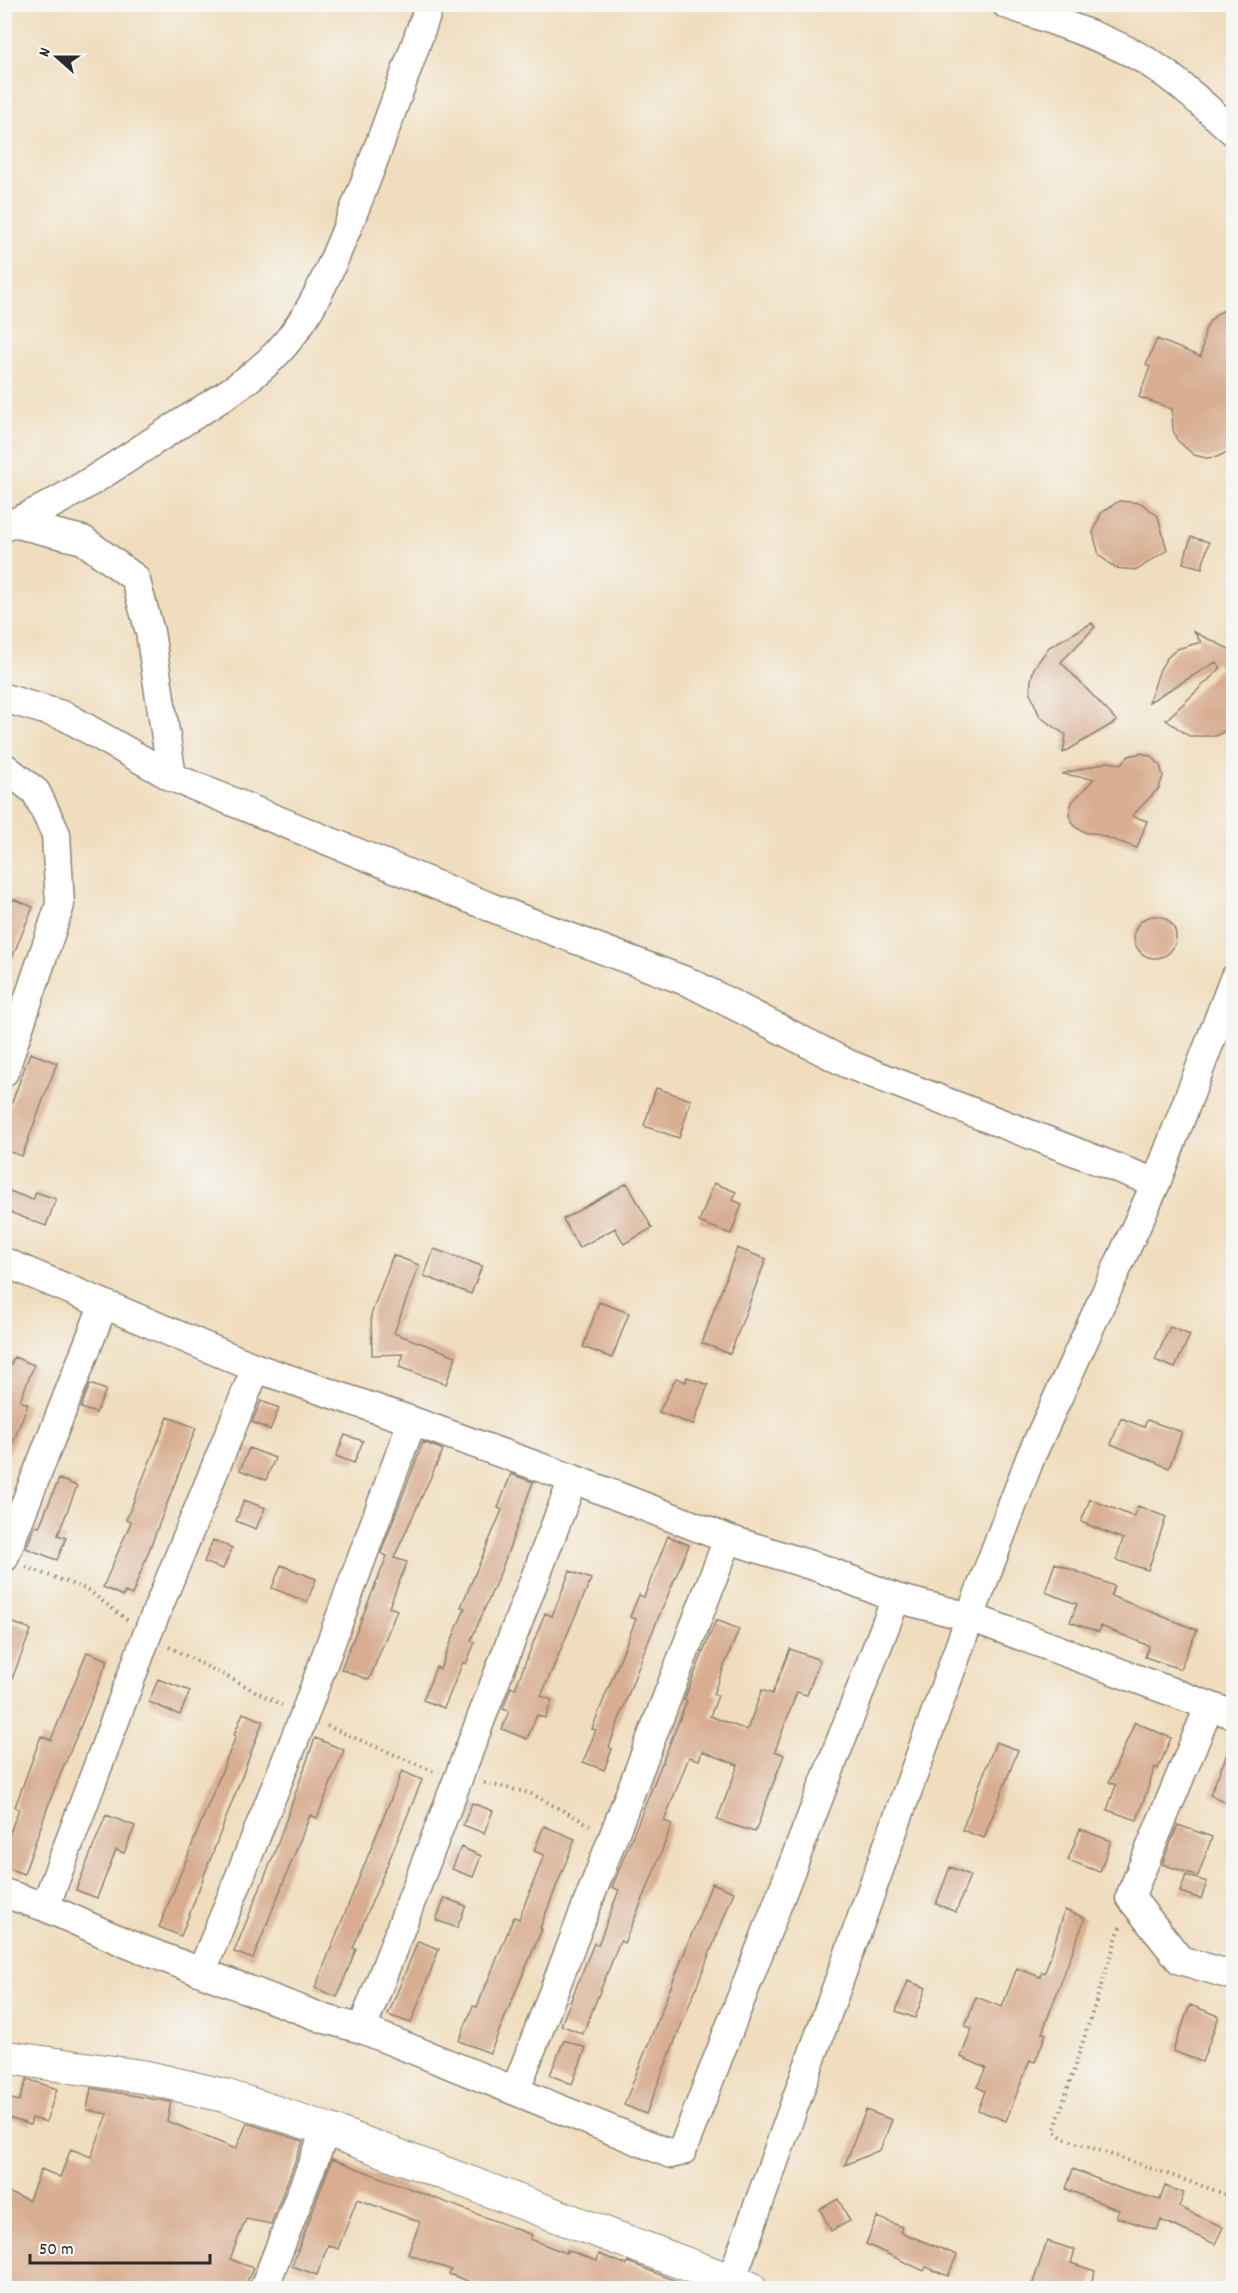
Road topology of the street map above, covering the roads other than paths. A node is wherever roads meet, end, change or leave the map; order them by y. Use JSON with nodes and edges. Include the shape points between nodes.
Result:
{"nodes":[{"id":1,"x":430,"y":4,"type":"edge"},
{"id":2,"x":1006,"y":4,"type":"edge"},
{"id":3,"x":1233,"y":132,"type":"edge"},
{"id":4,"x":9,"y":525,"type":"edge"},
{"id":5,"x":4,"y":698,"type":"edge"},
{"id":6,"x":4,"y":768,"type":"edge"},
{"id":7,"x":172,"y":777,"type":"junction"},
{"id":8,"x":1233,"y":979,"type":"edge"},
{"id":9,"x":4,"y":1072,"type":"edge"},
{"id":10,"x":1156,"y":1183,"type":"junction"},
{"id":11,"x":4,"y":1262,"type":"edge"},
{"id":12,"x":103,"y":1306,"type":"junction"},
{"id":13,"x":256,"y":1368,"type":"junction"},
{"id":14,"x":412,"y":1421,"type":"junction"},
{"id":15,"x":573,"y":1479,"type":"junction"},
{"id":16,"x":728,"y":1539,"type":"junction"},
{"id":17,"x":4,"y":1558,"type":"edge"},
{"id":18,"x":896,"y":1598,"type":"junction"},
{"id":19,"x":970,"y":1617,"type":"junction"},
{"id":20,"x":1221,"y":1711,"type":"edge"},
{"id":21,"x":4,"y":1893,"type":"edge"},
{"id":22,"x":45,"y":1907,"type":"junction"},
{"id":23,"x":202,"y":1971,"type":"junction"},
{"id":24,"x":1233,"y":1976,"type":"edge"},
{"id":25,"x":362,"y":2029,"type":"junction"},
{"id":26,"x":4,"y":2056,"type":"edge"},
{"id":27,"x":516,"y":2090,"type":"junction"},
{"id":28,"x":326,"y":2129,"type":"junction"},
{"id":29,"x":740,"y":2285,"type":"edge"},
{"id":30,"x":264,"y":2289,"type":"edge"}],
"edges":[{"from":1,"to":4,"type":"street","via":[[334,259],[306,314],[279,351],[243,383],[112,468]]},
{"from":2,"to":3,"type":"street","via":[[1146,61]]},
{"from":4,"to":7,"type":"street","via":[[82,540],[135,578],[150,632]]},
{"from":5,"to":7,"type":"street","via":[[65,716]]},
{"from":6,"to":9,"type":"street","via":[[36,792],[56,834],[60,905]]},
{"from":7,"to":10,"type":"street","via":[[490,907],[691,983],[848,1064]]},
{"from":8,"to":10,"type":"street"},
{"from":10,"to":19,"type":"street","via":[[1031,1456]]},
{"from":11,"to":12,"type":"street"},
{"from":12,"to":13,"type":"street"},
{"from":12,"to":17,"type":"street"},
{"from":13,"to":14,"type":"street"},
{"from":13,"to":22,"type":"street","via":[[147,1635]]},
{"from":14,"to":15,"type":"street"},
{"from":14,"to":23,"type":"street","via":[[304,1716]]},
{"from":15,"to":16,"type":"street"},
{"from":15,"to":25,"type":"street"},
{"from":16,"to":18,"type":"street","via":[[823,1569]]},
{"from":16,"to":27,"type":"street"},
{"from":18,"to":19,"type":"street"},
{"from":18,"to":27,"type":"street","via":[[682,2151],[671,2154]]},
{"from":19,"to":20,"type":"street"},
{"from":19,"to":29,"type":"street"},
{"from":20,"to":24,"type":"street","via":[[1130,1897],[1180,1960]]},
{"from":21,"to":22,"type":"street"},
{"from":22,"to":23,"type":"street"},
{"from":23,"to":25,"type":"street"},
{"from":25,"to":27,"type":"street"},
{"from":26,"to":28,"type":"main road","via":[[156,2080],[226,2096]]},
{"from":28,"to":29,"type":"main road"},
{"from":28,"to":30,"type":"street"}]}
